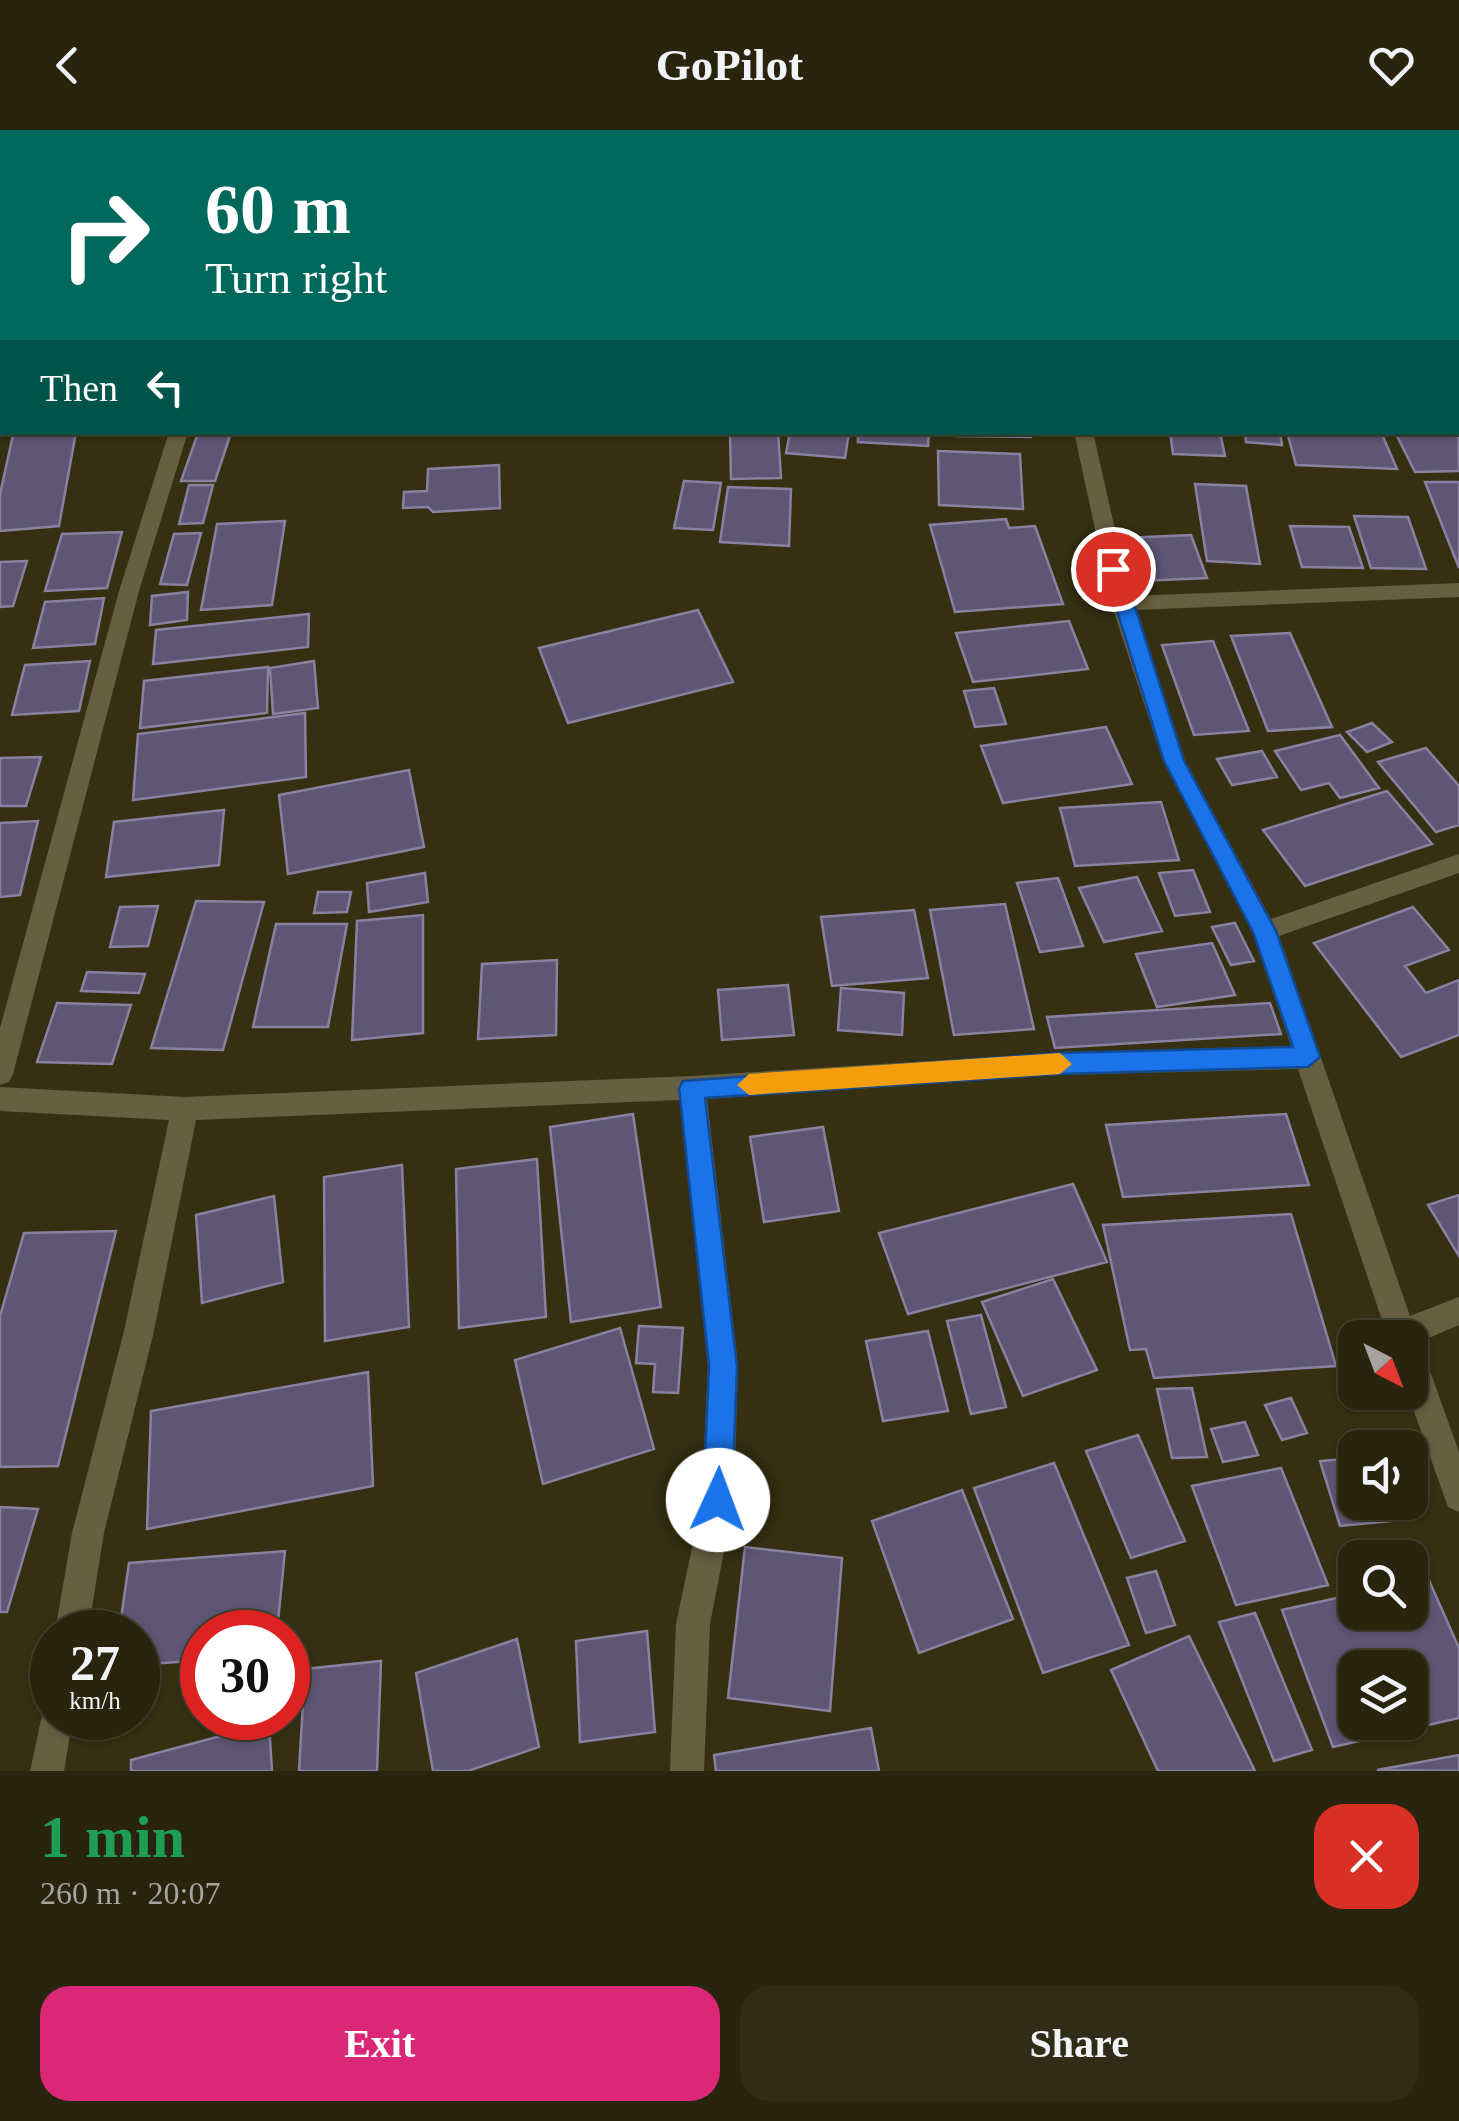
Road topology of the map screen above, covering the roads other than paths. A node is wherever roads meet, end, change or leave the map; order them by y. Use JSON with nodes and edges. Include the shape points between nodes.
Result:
{"nodes":[{"id":1,"x":178,"y":435,"type":"edge"},
{"id":2,"x":1084,"y":435,"type":"edge"},
{"id":3,"x":1459,"y":590,"type":"edge"},
{"id":4,"x":1121,"y":603,"type":"junction"},
{"id":5,"x":1459,"y":863,"type":"edge"},
{"id":6,"x":1264,"y":931,"type":"junction"},
{"id":7,"x":1308,"y":1057,"type":"junction"},
{"id":8,"x":0,"y":1074,"type":"edge"},
{"id":9,"x":692,"y":1088,"type":"junction"},
{"id":10,"x":0,"y":1099,"type":"edge"},
{"id":11,"x":185,"y":1109,"type":"junction"},
{"id":12,"x":1459,"y":1310,"type":"edge"},
{"id":13,"x":1397,"y":1320,"type":"edge"},
{"id":14,"x":1428,"y":1329,"type":"edge"},
{"id":15,"x":1428,"y":1408,"type":"edge"},
{"id":16,"x":1459,"y":1496,"type":"edge"},
{"id":17,"x":75,"y":1610,"type":"edge"},
{"id":18,"x":52,"y":1740,"type":"edge"},
{"id":19,"x":47,"y":1771,"type":"edge"},
{"id":20,"x":688,"y":1771,"type":"edge"}],
"edges":[{"from":1,"to":8,"type":"street","via":[[139,548]]},
{"from":2,"to":4,"type":"street"},
{"from":3,"to":4,"type":"street"},
{"from":4,"to":6,"type":"street","via":[[1174,761]]},
{"from":5,"to":6,"type":"street"},
{"from":6,"to":7,"type":"street"},
{"from":7,"to":9,"type":"street","via":[[1058,1064]]},
{"from":7,"to":13,"type":"street"},
{"from":9,"to":11,"type":"street"},
{"from":9,"to":20,"type":"street","via":[[723,1366],[718,1500],[693,1624]]},
{"from":10,"to":11,"type":"street"},
{"from":11,"to":17,"type":"street"},
{"from":12,"to":14,"type":"street"},
{"from":15,"to":16,"type":"street"},
{"from":18,"to":19,"type":"street"}]}
